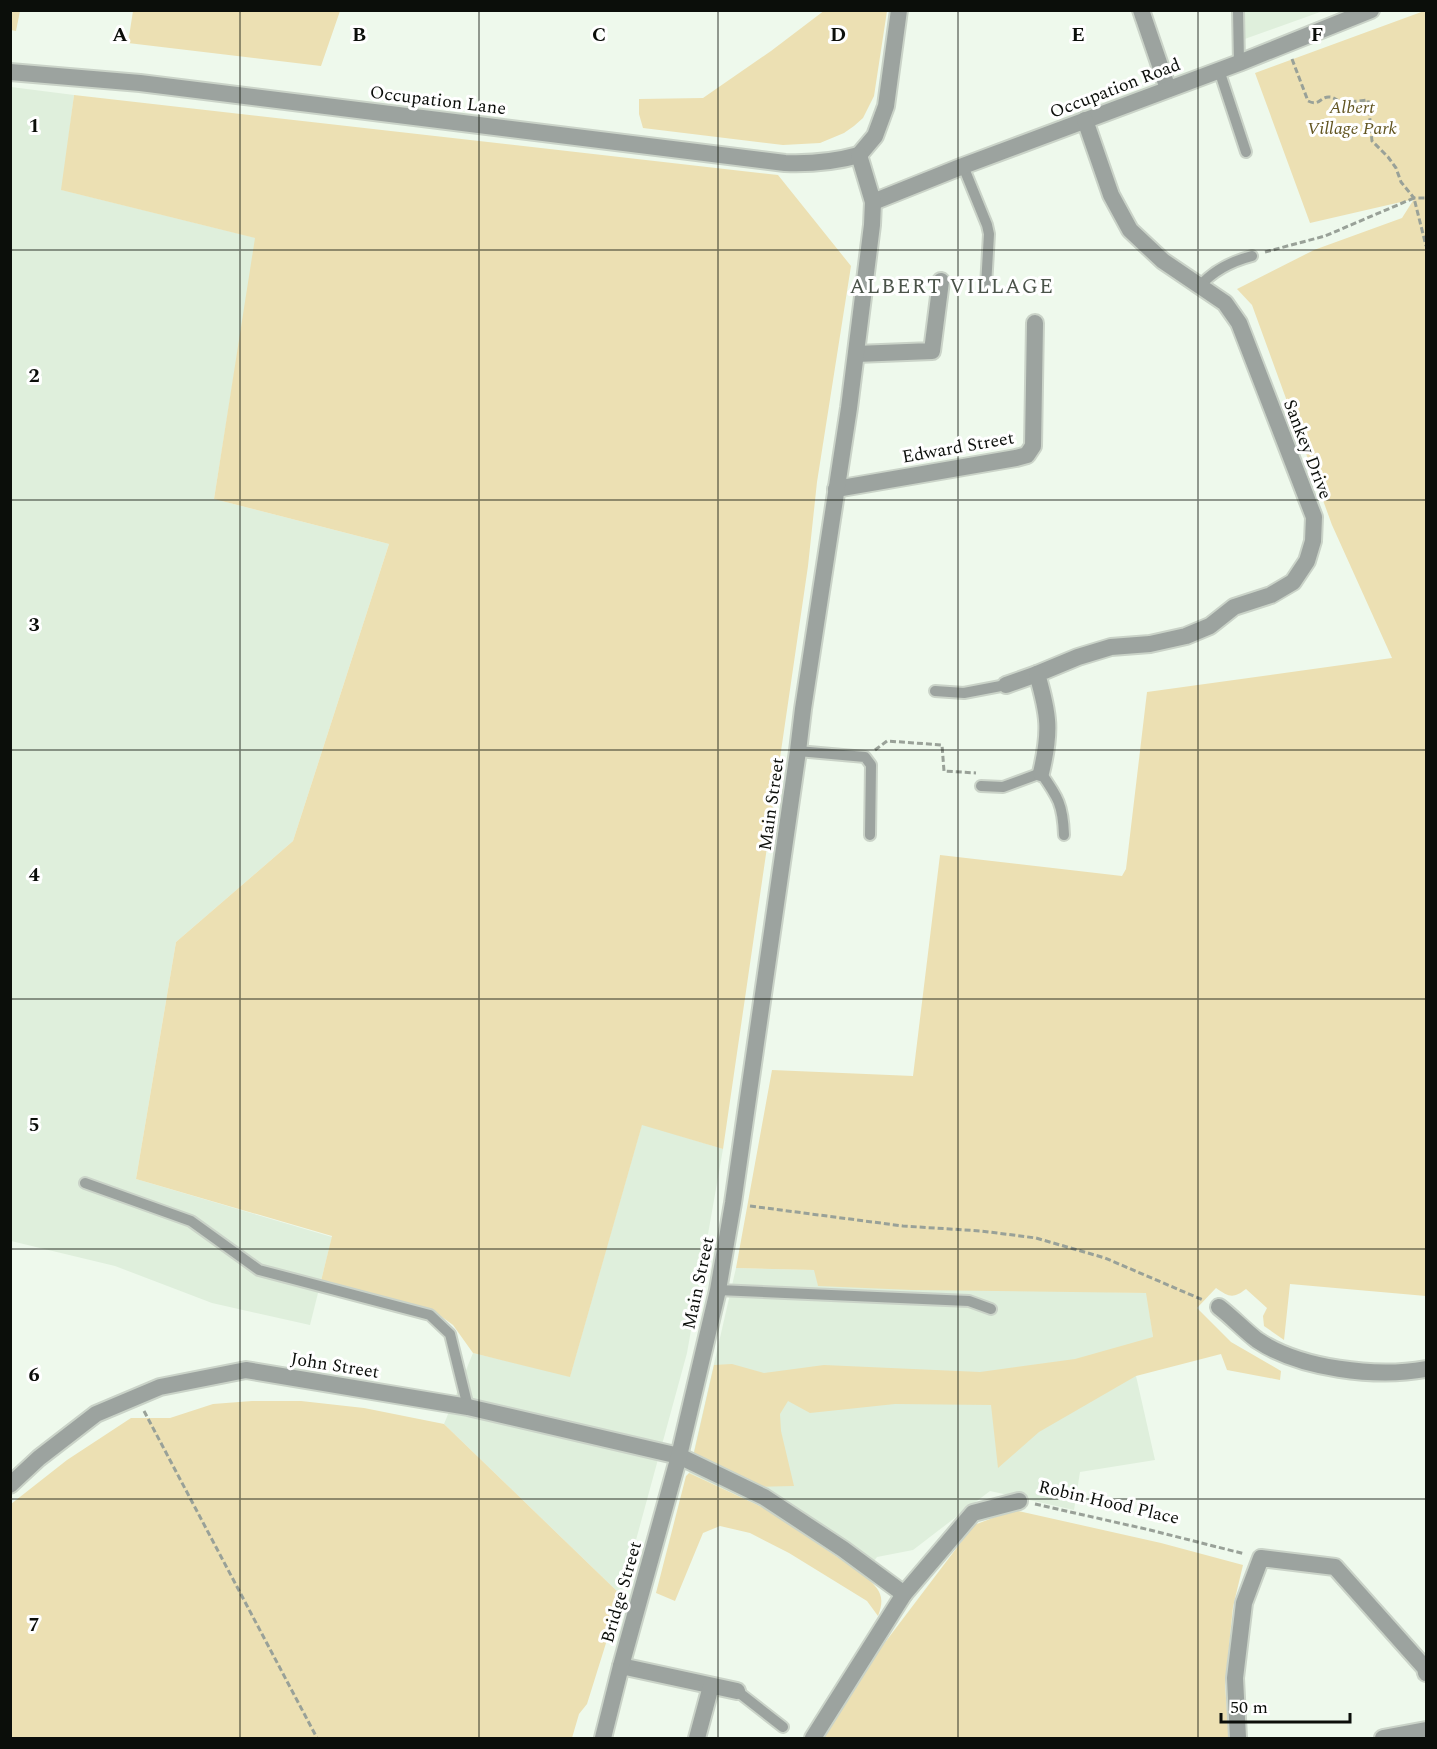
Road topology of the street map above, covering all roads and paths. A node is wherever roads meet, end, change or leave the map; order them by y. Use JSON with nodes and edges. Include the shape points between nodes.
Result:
{"nodes":[{"id":1,"x":899,"y":10,"type":"edge"},
{"id":2,"x":1142,"y":10,"type":"edge"},
{"id":3,"x":1238,"y":10,"type":"edge"},
{"id":4,"x":1371,"y":10,"type":"edge"},
{"id":5,"x":1286,"y":44,"type":"junction"},
{"id":6,"x":1239,"y":63,"type":"junction"},
{"id":7,"x":1219,"y":70,"type":"junction"},
{"id":8,"x":10,"y":72,"type":"edge"},
{"id":9,"x":1168,"y":89,"type":"junction"},
{"id":10,"x":1085,"y":120,"type":"junction"},
{"id":11,"x":1246,"y":152,"type":"dead end"},
{"id":12,"x":859,"y":155,"type":"junction"},
{"id":13,"x":963,"y":166,"type":"junction"},
{"id":14,"x":1414,"y":198,"type":"junction"},
{"id":15,"x":1426,"y":198,"type":"edge"},
{"id":16,"x":873,"y":202,"type":"junction"},
{"id":17,"x":1426,"y":246,"type":"edge"},
{"id":18,"x":1252,"y":256,"type":"joint"},
{"id":19,"x":941,"y":281,"type":"dead end"},
{"id":20,"x":986,"y":286,"type":"dead end"},
{"id":21,"x":1200,"y":286,"type":"junction"},
{"id":22,"x":1035,"y":323,"type":"dead end"},
{"id":23,"x":856,"y":354,"type":"junction"},
{"id":24,"x":836,"y":489,"type":"junction"},
{"id":25,"x":1037,"y":674,"type":"junction"},
{"id":26,"x":1006,"y":685,"type":"joint"},
{"id":27,"x":935,"y":691,"type":"dead end"},
{"id":28,"x":798,"y":751,"type":"junction"},
{"id":29,"x":865,"y":757,"type":"junction"},
{"id":30,"x":1041,"y":773,"type":"junction"},
{"id":31,"x":981,"y":786,"type":"joint"},
{"id":32,"x":870,"y":835,"type":"dead end"},
{"id":33,"x":1064,"y":835,"type":"dead end"},
{"id":34,"x":85,"y":1183,"type":"dead end"},
{"id":35,"x":733,"y":1203,"type":"junction"},
{"id":36,"x":718,"y":1290,"type":"junction"},
{"id":37,"x":1219,"y":1307,"type":"joint"},
{"id":38,"x":991,"y":1309,"type":"dead end"},
{"id":39,"x":1426,"y":1370,"type":"edge"},
{"id":40,"x":136,"y":1397,"type":"junction"},
{"id":41,"x":468,"y":1407,"type":"junction"},
{"id":42,"x":679,"y":1456,"type":"junction"},
{"id":43,"x":10,"y":1485,"type":"edge"},
{"id":44,"x":1019,"y":1501,"type":"joint"},
{"id":45,"x":1261,"y":1558,"type":"junction"},
{"id":46,"x":903,"y":1594,"type":"junction"},
{"id":47,"x":621,"y":1666,"type":"junction"},
{"id":48,"x":1426,"y":1673,"type":"edge"},
{"id":49,"x":711,"y":1686,"type":"junction"},
{"id":50,"x":736,"y":1691,"type":"joint"},
{"id":51,"x":783,"y":1727,"type":"dead end"},
{"id":52,"x":1426,"y":1730,"type":"edge"},
{"id":53,"x":317,"y":1738,"type":"edge"},
{"id":54,"x":603,"y":1738,"type":"edge"},
{"id":55,"x":697,"y":1738,"type":"edge"},
{"id":56,"x":813,"y":1738,"type":"edge"},
{"id":57,"x":1238,"y":1738,"type":"edge"},
{"id":58,"x":1383,"y":1738,"type":"edge"}],
"edges":[{"from":1,"to":12,"type":"street","via":[[886,106],[875,136]]},
{"from":2,"to":9,"type":"street"},
{"from":3,"to":6,"type":"lane"},
{"from":4,"to":5,"type":"street","name":"Occupation Road"},
{"from":5,"to":6,"type":"street","name":"Occupation Road"},
{"from":5,"to":14,"type":"path","via":[[1308,101],[1329,97],[1340,101],[1368,100],[1372,141],[1388,157]]},
{"from":6,"to":7,"type":"street","name":"Occupation Road"},
{"from":7,"to":9,"type":"street","name":"Occupation Road"},
{"from":7,"to":11,"type":"lane"},
{"from":8,"to":12,"type":"street","name":"Occupation Lane","via":[[140,83],[785,163],[816,164]]},
{"from":9,"to":10,"type":"street","name":"Occupation Road"},
{"from":10,"to":13,"type":"street","name":"Occupation Road"},
{"from":10,"to":21,"type":"street","name":"Sankey Drive","via":[[1111,195],[1130,230],[1163,261]]},
{"from":12,"to":16,"type":"street","name":"Main Street"},
{"from":13,"to":16,"type":"street","name":"Occupation Road"},
{"from":13,"to":20,"type":"lane","via":[[989,234]]},
{"from":14,"to":15,"type":"path"},
{"from":14,"to":17,"type":"path"},
{"from":14,"to":18,"type":"path","via":[[1325,236]]},
{"from":16,"to":23,"type":"street","name":"Main Street"},
{"from":18,"to":21,"type":"lane","via":[[1212,274]]},
{"from":19,"to":23,"type":"street","via":[[932,351]]},
{"from":21,"to":25,"type":"street","name":"Sankey Drive","via":[[1225,303],[1239,323],[1314,518],[1307,561],[1293,582],[1271,595],[1234,607],[1210,626],[1150,644],[1111,647]]},
{"from":22,"to":24,"type":"street","name":"Edward Street","via":[[1032,446],[1027,455]]},
{"from":23,"to":24,"type":"street","name":"Main Street"},
{"from":24,"to":28,"type":"street","name":"Main Street"},
{"from":25,"to":26,"type":"street","name":"Sankey Drive"},
{"from":25,"to":30,"type":"street","via":[[1048,724]]},
{"from":26,"to":27,"type":"lane","via":[[964,693]]},
{"from":28,"to":29,"type":"lane"},
{"from":28,"to":35,"type":"street","name":"Main Street"},
{"from":29,"to":31,"type":"path","via":[[887,741],[942,745],[944,771],[983,773]]},
{"from":29,"to":32,"type":"lane","via":[[871,765]]},
{"from":30,"to":31,"type":"lane","via":[[1003,787]]},
{"from":30,"to":33,"type":"lane","via":[[1064,813]]},
{"from":34,"to":41,"type":"lane","via":[[191,1221],[259,1270],[430,1315],[450,1334]]},
{"from":35,"to":36,"type":"street","name":"Main Street"},
{"from":35,"to":37,"type":"path","via":[[903,1226],[1036,1238],[1105,1258]]},
{"from":36,"to":38,"type":"lane","via":[[969,1301]]},
{"from":36,"to":42,"type":"street","name":"Main Street"},
{"from":37,"to":39,"type":"street","via":[[1258,1340],[1306,1361],[1362,1372]]},
{"from":40,"to":41,"type":"street","name":"John Street","via":[[160,1387],[246,1370]]},
{"from":40,"to":43,"type":"street","name":"John Street","via":[[96,1414]]},
{"from":40,"to":53,"type":"path"},
{"from":41,"to":42,"type":"street","name":"John Street"},
{"from":42,"to":46,"type":"street","name":"John Street","via":[[764,1497]]},
{"from":42,"to":47,"type":"street","name":"Bridge Street"},
{"from":44,"to":45,"type":"path","name":"Robin Hood Place"},
{"from":44,"to":46,"type":"street","name":"Robin Hood Place","via":[[973,1513]]},
{"from":45,"to":48,"type":"street","via":[[1335,1567]]},
{"from":45,"to":57,"type":"street","via":[[1244,1603],[1235,1678]]},
{"from":46,"to":56,"type":"street","name":"Robin Hood Place"},
{"from":47,"to":49,"type":"street"},
{"from":47,"to":54,"type":"street","name":"Bridge Street"},
{"from":49,"to":50,"type":"street"},
{"from":49,"to":55,"type":"street"},
{"from":50,"to":51,"type":"lane"},
{"from":52,"to":58,"type":"street"}]}
